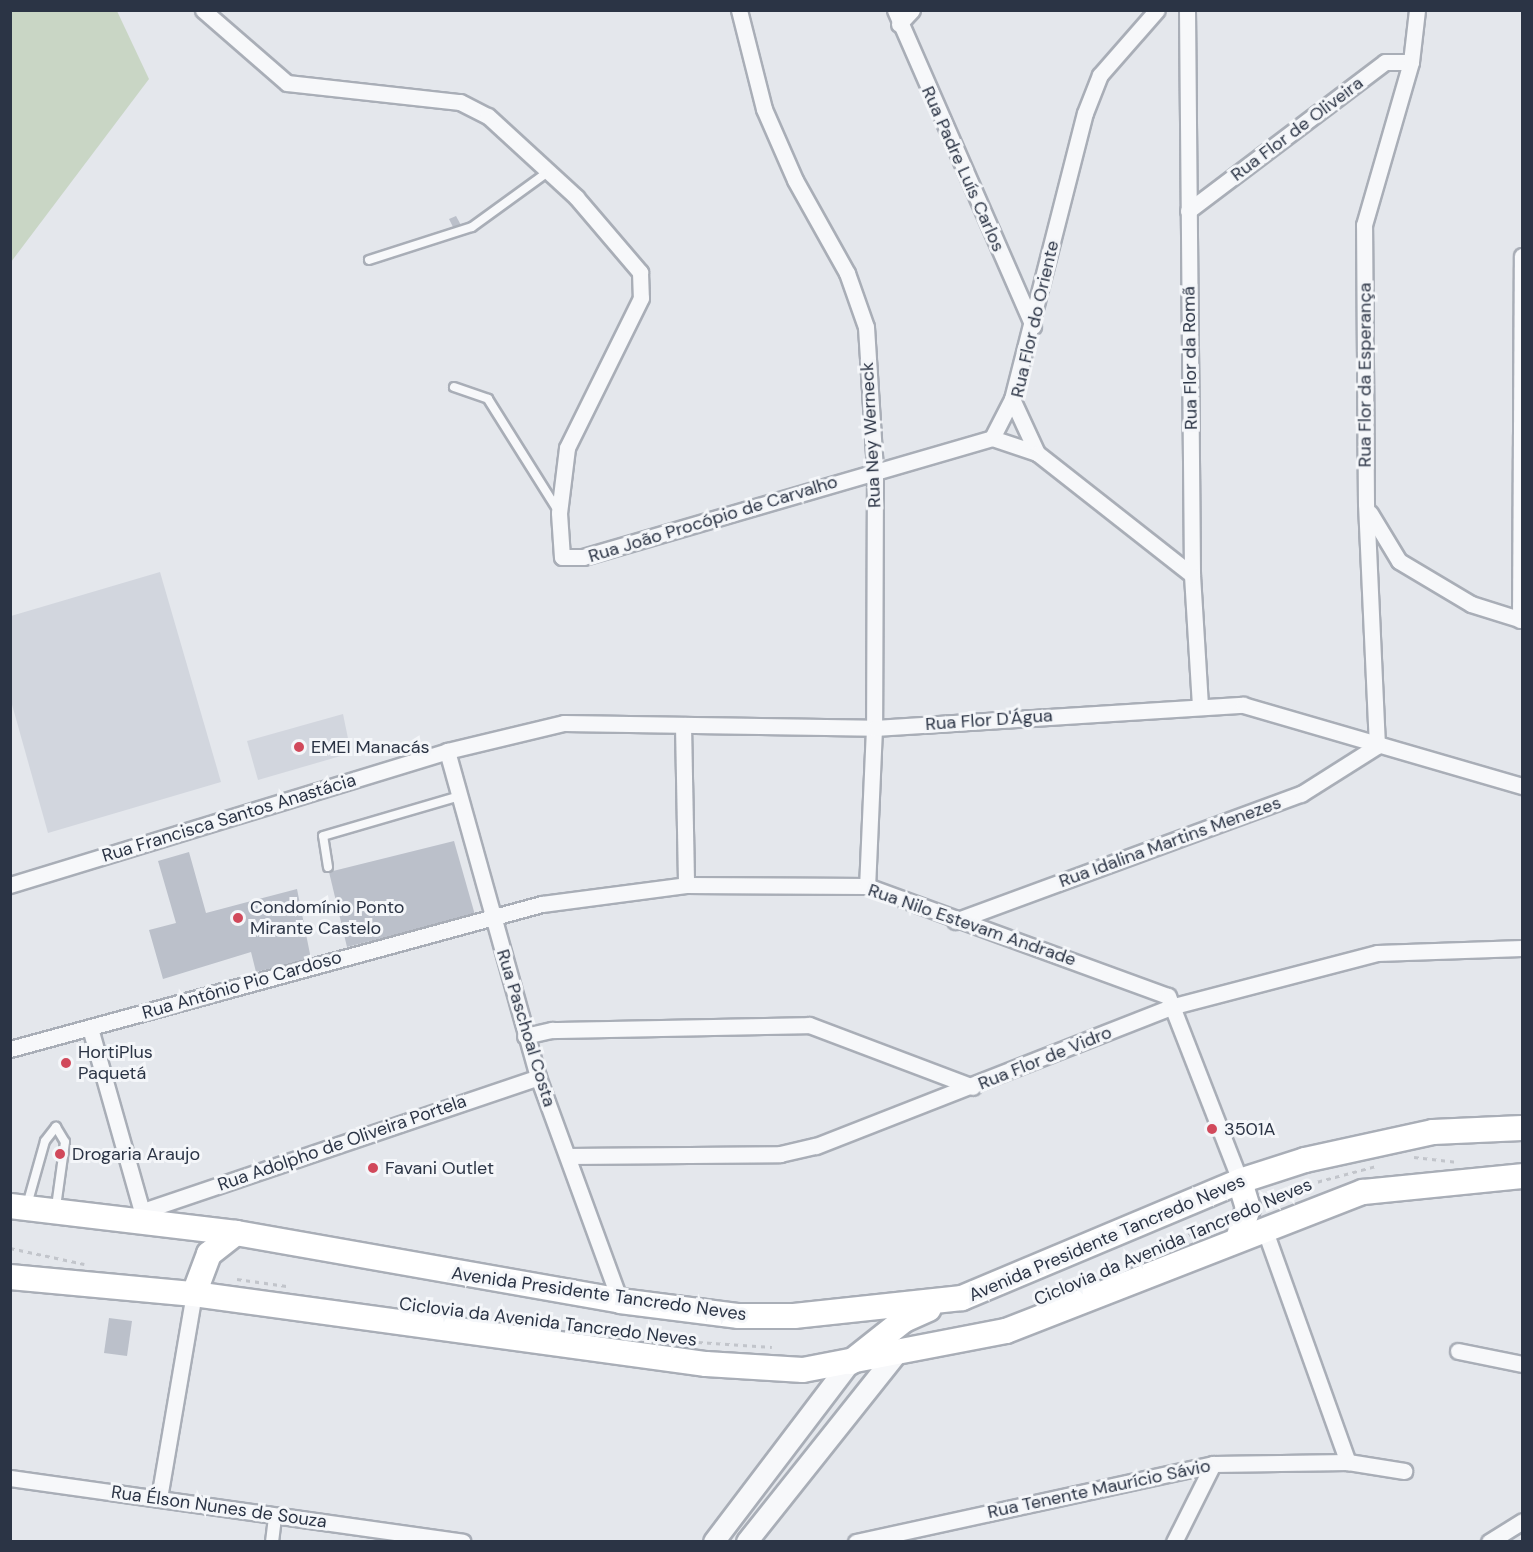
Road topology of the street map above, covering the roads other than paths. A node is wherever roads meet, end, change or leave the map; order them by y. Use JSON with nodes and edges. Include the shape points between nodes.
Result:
{"nodes":[{"id":1,"x":203,"y":10,"type":"edge"},
{"id":2,"x":912,"y":10,"type":"edge"},
{"id":3,"x":1157,"y":10,"type":"edge"},
{"id":4,"x":1187,"y":10,"type":"edge"},
{"id":5,"x":1418,"y":10,"type":"edge"},
{"id":6,"x":738,"y":11,"type":"edge"},
{"id":7,"x":897,"y":17,"type":"edge"},
{"id":8,"x":1412,"y":62,"type":"junction"},
{"id":9,"x":550,"y":170,"type":"junction"},
{"id":10,"x":1188,"y":211,"type":"junction"},
{"id":11,"x":1522,"y":256,"type":"edge"},
{"id":12,"x":369,"y":260,"type":"dead end"},
{"id":13,"x":1033,"y":326,"type":"junction"},
{"id":14,"x":454,"y":387,"type":"dead end"},
{"id":15,"x":1012,"y":399,"type":"junction"},
{"id":16,"x":992,"y":438,"type":"junction"},
{"id":17,"x":1037,"y":453,"type":"junction"},
{"id":18,"x":1521,"y":455,"type":"edge"},
{"id":19,"x":874,"y":471,"type":"junction"},
{"id":20,"x":1366,"y":504,"type":"junction"},
{"id":21,"x":559,"y":513,"type":"junction"},
{"id":22,"x":1192,"y":574,"type":"junction"},
{"id":23,"x":1521,"y":620,"type":"edge"},
{"id":24,"x":1200,"y":705,"type":"junction"},
{"id":25,"x":683,"y":724,"type":"junction"},
{"id":26,"x":874,"y":728,"type":"junction"},
{"id":27,"x":1377,"y":746,"type":"junction"},
{"id":28,"x":447,"y":751,"type":"junction"},
{"id":29,"x":1522,"y":786,"type":"edge"},
{"id":30,"x":459,"y":796,"type":"junction"},
{"id":31,"x":328,"y":867,"type":"dead end"},
{"id":32,"x":10,"y":885,"type":"edge"},
{"id":33,"x":686,"y":885,"type":"junction"},
{"id":34,"x":867,"y":886,"type":"junction"},
{"id":35,"x":493,"y":915,"type":"junction"},
{"id":36,"x":955,"y":921,"type":"junction"},
{"id":37,"x":1522,"y":948,"type":"edge"},
{"id":38,"x":1174,"y":1006,"type":"junction"},
{"id":39,"x":90,"y":1028,"type":"junction"},
{"id":40,"x":525,"y":1036,"type":"junction"},
{"id":41,"x":10,"y":1049,"type":"edge"},
{"id":42,"x":538,"y":1077,"type":"junction"},
{"id":43,"x":973,"y":1087,"type":"junction"},
{"id":44,"x":1522,"y":1128,"type":"edge"},
{"id":45,"x":568,"y":1156,"type":"junction"},
{"id":46,"x":1522,"y":1176,"type":"edge"},
{"id":47,"x":1240,"y":1181,"type":"junction"},
{"id":48,"x":18,"y":1207,"type":"edge"},
{"id":49,"x":56,"y":1212,"type":"junction"},
{"id":50,"x":144,"y":1216,"type":"junction"},
{"id":51,"x":1264,"y":1228,"type":"junction"},
{"id":52,"x":236,"y":1233,"type":"junction"},
{"id":53,"x":1238,"y":1239,"type":"junction"},
{"id":54,"x":10,"y":1277,"type":"edge"},
{"id":55,"x":194,"y":1294,"type":"junction"},
{"id":56,"x":962,"y":1298,"type":"junction"},
{"id":57,"x":620,"y":1301,"type":"junction"},
{"id":58,"x":1458,"y":1351,"type":"dead end"},
{"id":59,"x":895,"y":1356,"type":"junction"},
{"id":60,"x":849,"y":1364,"type":"junction"},
{"id":61,"x":1522,"y":1364,"type":"edge"},
{"id":62,"x":1348,"y":1462,"type":"junction"},
{"id":63,"x":1213,"y":1464,"type":"junction"},
{"id":64,"x":1404,"y":1471,"type":"dead end"},
{"id":65,"x":10,"y":1478,"type":"edge"},
{"id":66,"x":159,"y":1498,"type":"junction"},
{"id":67,"x":275,"y":1516,"type":"junction"},
{"id":68,"x":1522,"y":1521,"type":"edge"},
{"id":69,"x":272,"y":1542,"type":"edge"},
{"id":70,"x":463,"y":1542,"type":"edge"},
{"id":71,"x":714,"y":1542,"type":"edge"},
{"id":72,"x":747,"y":1542,"type":"edge"},
{"id":73,"x":856,"y":1542,"type":"edge"},
{"id":74,"x":1174,"y":1542,"type":"edge"},
{"id":75,"x":1489,"y":1542,"type":"edge"}],
"edges":[{"from":1,"to":9,"type":"street","name":"Rua João Procópio de Carvalho","via":[[286,83],[460,102],[488,116]]},
{"from":2,"to":7,"type":"street"},
{"from":3,"to":13,"type":"street","name":"Rua Flor do Oriente","via":[[1100,75],[1089,103]]},
{"from":4,"to":10,"type":"street","name":"Rua Flor da Romã"},
{"from":5,"to":8,"type":"street","name":"Rua Flor da Esperança"},
{"from":6,"to":19,"type":"street","name":"Rua Ney Werneck","via":[[764,109],[795,180],[847,273],[866,327]]},
{"from":7,"to":13,"type":"street","name":"Rua Padre Luís Carlos"},
{"from":8,"to":10,"type":"street","name":"Rua Flor de Oliveira","via":[[1385,62]]},
{"from":8,"to":20,"type":"street","name":"Rua Flor da Esperança","via":[[1364,225]]},
{"from":9,"to":12,"type":"lane","via":[[472,227]]},
{"from":9,"to":21,"type":"street","name":"Rua João Procópio de Carvalho","via":[[640,272],[641,298],[574,427]]},
{"from":10,"to":22,"type":"street","name":"Rua Flor da Romã"},
{"from":11,"to":18,"type":"street"},
{"from":13,"to":15,"type":"street","name":"Rua Flor do Oriente"},
{"from":14,"to":21,"type":"lane","via":[[488,399]]},
{"from":15,"to":16,"type":"street"},
{"from":15,"to":17,"type":"street","name":"Rua Flor do Oriente"},
{"from":16,"to":17,"type":"street"},
{"from":16,"to":19,"type":"street"},
{"from":17,"to":22,"type":"street","name":"Rua Flor do Oriente"},
{"from":18,"to":23,"type":"street"},
{"from":19,"to":21,"type":"street","name":"Rua João Procópio de Carvalho","via":[[570,560],[560,551]]},
{"from":19,"to":26,"type":"street","name":"Rua Ney Werneck"},
{"from":20,"to":23,"type":"street","via":[[1382,542],[1399,561],[1471,604]]},
{"from":20,"to":27,"type":"street","name":"Rua Flor da Esperança"},
{"from":22,"to":24,"type":"street","name":"Rua Flor da Romã"},
{"from":24,"to":26,"type":"street","name":"Rua Flor D'Água"},
{"from":24,"to":27,"type":"street","name":"Rua Flor D'Água","via":[[1243,705]]},
{"from":25,"to":26,"type":"street","name":"Rua Flor D'Água"},
{"from":25,"to":28,"type":"street","name":"Rua Flor D'Água","via":[[564,723]]},
{"from":25,"to":33,"type":"street"},
{"from":26,"to":34,"type":"street","name":"Rua Ney Werneck"},
{"from":27,"to":29,"type":"street","name":"Rua Flor D'Água"},
{"from":27,"to":36,"type":"street","name":"Rua Idalina Martins Menezes","via":[[1301,794]]},
{"from":28,"to":30,"type":"street","name":"Rua Paschoal Costa"},
{"from":28,"to":32,"type":"street","name":"Rua Francisca Santos Anastácia"},
{"from":30,"to":31,"type":"lane","via":[[323,836]]},
{"from":30,"to":35,"type":"street","name":"Rua Paschoal Costa"},
{"from":33,"to":34,"type":"street","name":"Rua Nilo Estevam Andrade"},
{"from":33,"to":35,"type":"street","name":"Rua Antônio Pio Cardoso"},
{"from":34,"to":36,"type":"street","name":"Rua Nilo Estevam Andrade"},
{"from":35,"to":39,"type":"street","name":"Rua Antônio Pio Cardoso"},
{"from":35,"to":40,"type":"street","name":"Rua Paschoal Costa"},
{"from":36,"to":38,"type":"street","name":"Rua Nilo Estevam Andrade","via":[[1151,988],[1168,996]]},
{"from":37,"to":38,"type":"street","name":"Rua Flor de Vidro","via":[[1377,953]]},
{"from":38,"to":43,"type":"street","name":"Rua Flor de Vidro"},
{"from":38,"to":47,"type":"street"},
{"from":39,"to":41,"type":"street","name":"Rua Antônio Pio Cardoso"},
{"from":39,"to":50,"type":"street"},
{"from":40,"to":42,"type":"street","name":"Rua Paschoal Costa"},
{"from":40,"to":43,"type":"street","via":[[552,1030],[809,1025]]},
{"from":42,"to":45,"type":"street","name":"Rua Paschoal Costa"},
{"from":42,"to":50,"type":"street","name":"Rua Adolpho de Oliveira Portela"},
{"from":43,"to":45,"type":"street","name":"Rua Flor de Vidro","via":[[780,1154]]},
{"from":44,"to":47,"type":"main road","name":"Avenida Presidente Tancredo Neves","via":[[1401,1138]]},
{"from":45,"to":57,"type":"street","name":"Rua Paschoal Costa"},
{"from":46,"to":51,"type":"main road","via":[[1363,1192]]},
{"from":47,"to":53,"type":"main road","via":[[1248,1208]]},
{"from":47,"to":56,"type":"main road","name":"Avenida Presidente Tancredo Neves"},
{"from":48,"to":49,"type":"main road","name":"Avenida Presidente Tancredo Neves"},
{"from":48,"to":49,"type":"lane","via":[[45,1141],[56,1127],[65,1142]]},
{"from":49,"to":50,"type":"main road","name":"Avenida Presidente Tancredo Neves"},
{"from":50,"to":52,"type":"main road","name":"Avenida Presidente Tancredo Neves"},
{"from":51,"to":53,"type":"main road"},
{"from":51,"to":62,"type":"street"},
{"from":52,"to":55,"type":"main road","via":[[209,1254]]},
{"from":52,"to":57,"type":"main road","name":"Avenida Presidente Tancredo Neves"},
{"from":53,"to":59,"type":"main road","via":[[1006,1331]]},
{"from":54,"to":55,"type":"main road"},
{"from":55,"to":60,"type":"main road","via":[[706,1364],[803,1370]]},
{"from":55,"to":66,"type":"street"},
{"from":56,"to":57,"type":"main road","name":"Avenida Presidente Tancredo Neves","via":[[794,1316],[739,1316]]},
{"from":56,"to":60,"type":"main road","via":[[904,1320]]},
{"from":58,"to":61,"type":"street"},
{"from":59,"to":60,"type":"main road"},
{"from":59,"to":72,"type":"street"},
{"from":60,"to":71,"type":"street"},
{"from":62,"to":63,"type":"street","name":"Rua Tenente Maurício Sávio"},
{"from":62,"to":64,"type":"street","name":"Rua Tenente Maurício Sávio"},
{"from":63,"to":73,"type":"street","name":"Rua Tenente Maurício Sávio"},
{"from":63,"to":74,"type":"street"},
{"from":65,"to":66,"type":"street","name":"Rua Élson Nunes de Souza"},
{"from":66,"to":67,"type":"street","name":"Rua Élson Nunes de Souza"},
{"from":67,"to":69,"type":"street"},
{"from":67,"to":70,"type":"street","name":"Rua Élson Nunes de Souza"},
{"from":68,"to":75,"type":"street"}]}
